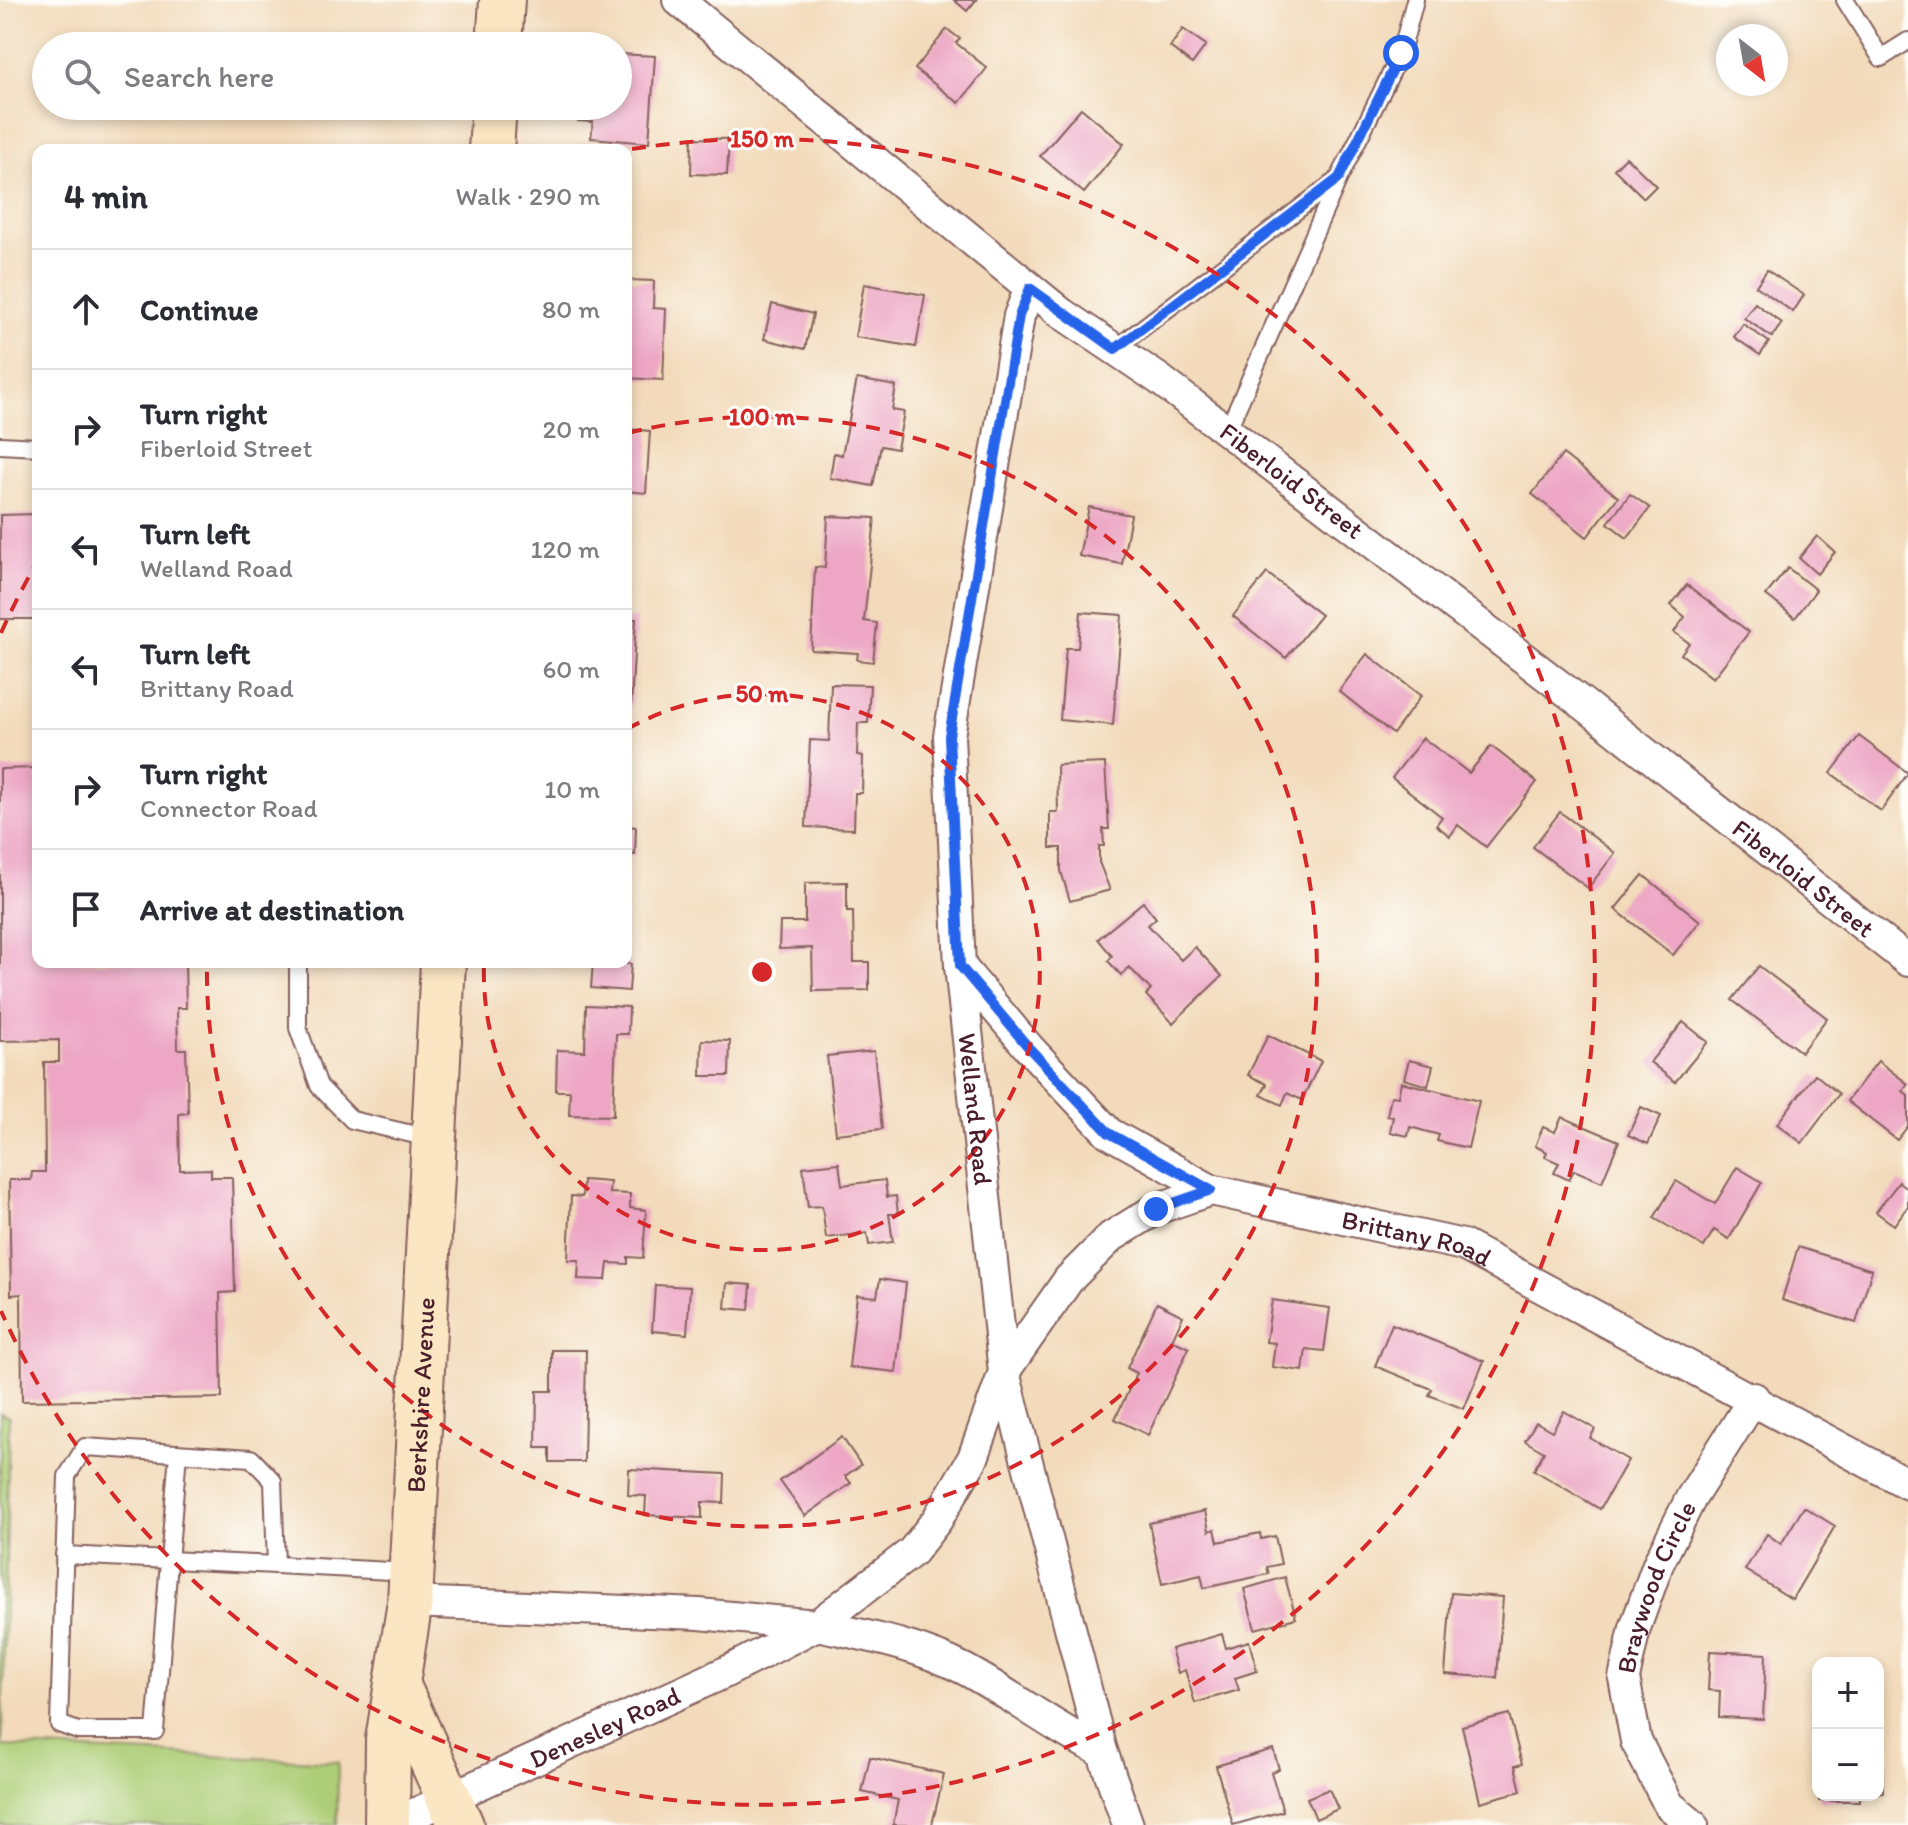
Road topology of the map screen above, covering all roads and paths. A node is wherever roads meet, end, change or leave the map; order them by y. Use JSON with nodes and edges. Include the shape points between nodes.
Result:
{"nodes":[{"id":1,"x":502,"y":0,"type":"edge"},
{"id":2,"x":678,"y":0,"type":"edge"},
{"id":3,"x":1415,"y":0,"type":"edge"},
{"id":4,"x":1845,"y":0,"type":"edge"},
{"id":5,"x":500,"y":32,"type":"edge"},
{"id":6,"x":1908,"y":41,"type":"edge"},
{"id":7,"x":493,"y":120,"type":"edge"},
{"id":8,"x":491,"y":144,"type":"edge"},
{"id":9,"x":1339,"y":178,"type":"junction"},
{"id":10,"x":1030,"y":288,"type":"junction"},
{"id":11,"x":1115,"y":349,"type":"junction"},
{"id":12,"x":1227,"y":431,"type":"junction"},
{"id":13,"x":0,"y":445,"type":"edge"},
{"id":14,"x":32,"y":447,"type":"edge"},
{"id":15,"x":1908,"y":961,"type":"edge"},
{"id":16,"x":960,"y":966,"type":"junction"},
{"id":17,"x":298,"y":968,"type":"edge"},
{"id":18,"x":443,"y":968,"type":"edge"},
{"id":19,"x":434,"y":1140,"type":"junction"},
{"id":20,"x":1211,"y":1190,"type":"junction"},
{"id":21,"x":1004,"y":1372,"type":"junction"},
{"id":22,"x":1754,"y":1398,"type":"junction"},
{"id":23,"x":178,"y":1453,"type":"junction"},
{"id":24,"x":1908,"y":1484,"type":"edge"},
{"id":25,"x":64,"y":1555,"type":"junction"},
{"id":26,"x":168,"y":1562,"type":"junction"},
{"id":27,"x":276,"y":1565,"type":"junction"},
{"id":28,"x":411,"y":1587,"type":"junction"},
{"id":29,"x":817,"y":1625,"type":"junction"},
{"id":30,"x":397,"y":1684,"type":"junction"},
{"id":31,"x":1102,"y":1751,"type":"junction"},
{"id":32,"x":455,"y":1811,"type":"edge"},
{"id":33,"x":389,"y":1825,"type":"edge"},
{"id":34,"x":1128,"y":1825,"type":"edge"},
{"id":35,"x":1693,"y":1825,"type":"edge"}],
"edges":[{"from":1,"to":5,"type":"main road"},
{"from":2,"to":10,"type":"street","name":"Fiberloid Street"},
{"from":3,"to":9,"type":"lane","via":[[1401,53]]},
{"from":4,"to":6,"type":"lane","via":[[1881,58]]},
{"from":7,"to":8,"type":"main road"},
{"from":9,"to":11,"type":"lane"},
{"from":9,"to":12,"type":"lane"},
{"from":10,"to":11,"type":"street","name":"Fiberloid Street"},
{"from":10,"to":16,"type":"street","name":"Welland Road","via":[[1019,316],[949,736]]},
{"from":11,"to":12,"type":"street","name":"Fiberloid Street"},
{"from":12,"to":15,"type":"street","name":"Fiberloid Street"},
{"from":13,"to":14,"type":"lane"},
{"from":16,"to":20,"type":"street","name":"Brittany Road","via":[[1109,1133]]},
{"from":16,"to":21,"type":"street","name":"Welland Road"},
{"from":17,"to":19,"type":"lane","via":[[298,1028],[319,1086],[352,1120]]},
{"from":18,"to":19,"type":"main road","name":"Berkshire Avenue"},
{"from":19,"to":28,"type":"main road","name":"Berkshire Avenue"},
{"from":20,"to":21,"type":"street","via":[[1156,1209],[1111,1237],[1069,1279]]},
{"from":20,"to":22,"type":"street","name":"Brittany Road","via":[[1463,1245]]},
{"from":21,"to":29,"type":"street","name":"Denesley Road","via":[[973,1458],[937,1520],[912,1552]]},
{"from":21,"to":31,"type":"street","name":"Welland Road"},
{"from":22,"to":24,"type":"street","name":"Brittany Road"},
{"from":22,"to":35,"type":"street","name":"Braywood Circle","via":[[1691,1498],[1658,1564],[1624,1678],[1636,1741],[1669,1805]]},
{"from":23,"to":25,"type":"lane","via":[[85,1447],[67,1476]]},
{"from":23,"to":26,"type":"lane"},
{"from":23,"to":27,"type":"lane","via":[[251,1458],[273,1481]]},
{"from":25,"to":26,"type":"lane"},
{"from":25,"to":26,"type":"lane","via":[[59,1724],[78,1731],[155,1731]]},
{"from":26,"to":27,"type":"lane"},
{"from":27,"to":28,"type":"lane"},
{"from":28,"to":29,"type":"street"},
{"from":28,"to":30,"type":"main road","name":"Berkshire Avenue"},
{"from":29,"to":31,"type":"street","via":[[930,1653]]},
{"from":29,"to":32,"type":"street","name":"Denesley Road"},
{"from":30,"to":32,"type":"main road"},
{"from":30,"to":33,"type":"main road","name":"Berkshire Avenue","via":[[388,1740]]},
{"from":31,"to":34,"type":"street","name":"Welland Road"},
{"from":32,"to":33,"type":"street","name":"Denesley Road"}]}
